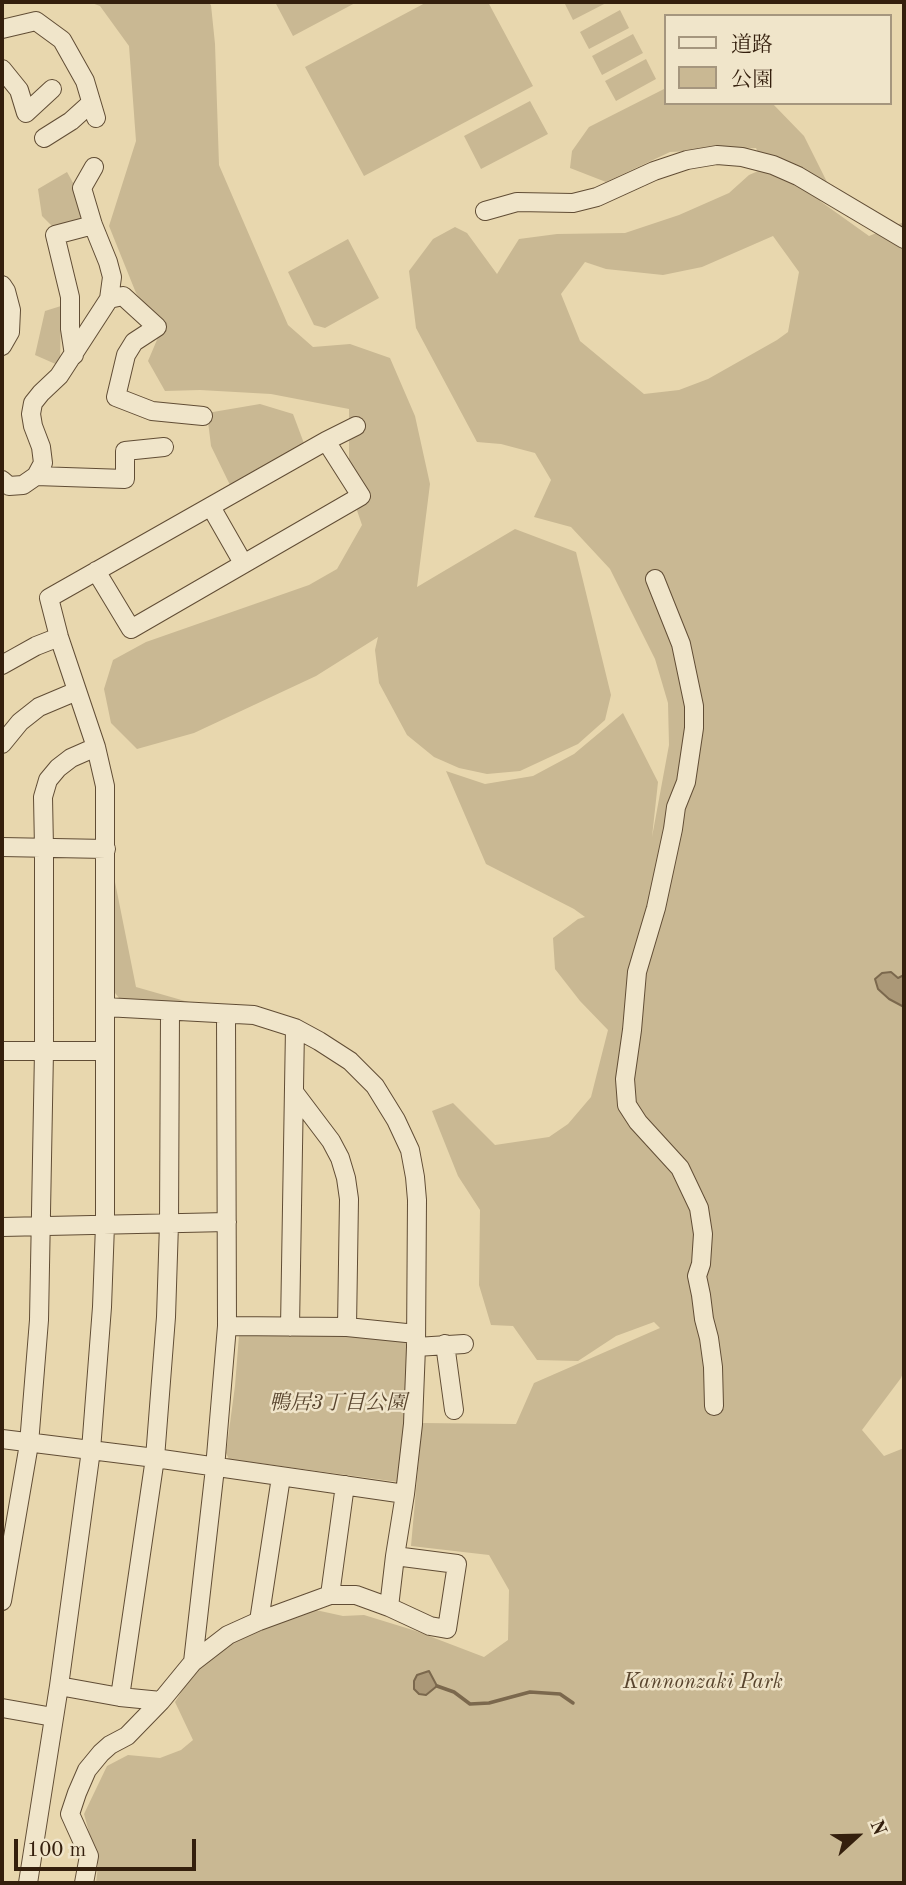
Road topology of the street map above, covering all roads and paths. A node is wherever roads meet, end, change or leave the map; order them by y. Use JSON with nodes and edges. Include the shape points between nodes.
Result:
{"nodes":[{"id":1,"x":2,"y":29,"type":"edge"},
{"id":2,"x":2,"y":69,"type":"edge"},
{"id":3,"x":52,"y":89,"type":"dead end"},
{"id":4,"x":44,"y":138,"type":"dead end"},
{"id":5,"x":94,"y":167,"type":"dead end"},
{"id":6,"x":485,"y":211,"type":"dead end"},
{"id":7,"x":93,"y":225,"type":"junction"},
{"id":8,"x":904,"y":239,"type":"edge"},
{"id":9,"x":2,"y":285,"type":"edge"},
{"id":10,"x":109,"y":299,"type":"junction"},
{"id":11,"x":2,"y":346,"type":"edge"},
{"id":12,"x":74,"y":355,"type":"junction"},
{"id":13,"x":203,"y":416,"type":"dead end"},
{"id":14,"x":356,"y":426,"type":"dead end"},
{"id":15,"x":326,"y":441,"type":"junction"},
{"id":16,"x":164,"y":447,"type":"dead end"},
{"id":17,"x":36,"y":476,"type":"junction"},
{"id":18,"x":2,"y":480,"type":"edge"},
{"id":19,"x":211,"y":507,"type":"junction"},
{"id":20,"x":243,"y":563,"type":"junction"},
{"id":21,"x":96,"y":571,"type":"junction"},
{"id":22,"x":655,"y":579,"type":"dead end"},
{"id":23,"x":59,"y":637,"type":"junction"},
{"id":24,"x":2,"y":665,"type":"edge"},
{"id":25,"x":77,"y":691,"type":"junction"},
{"id":26,"x":2,"y":744,"type":"edge"},
{"id":27,"x":96,"y":747,"type":"junction"},
{"id":28,"x":2,"y":848,"type":"edge"},
{"id":29,"x":44,"y":848,"type":"junction"},
{"id":30,"x":106,"y":849,"type":"junction"},
{"id":31,"x":105,"y":1007,"type":"junction"},
{"id":32,"x":170,"y":1011,"type":"junction"},
{"id":33,"x":226,"y":1014,"type":"junction"},
{"id":34,"x":295,"y":1028,"type":"junction"},
{"id":35,"x":2,"y":1051,"type":"edge"},
{"id":36,"x":44,"y":1051,"type":"junction"},
{"id":37,"x":105,"y":1051,"type":"junction"},
{"id":38,"x":293,"y":1093,"type":"junction"},
{"id":39,"x":227,"y":1222,"type":"junction"},
{"id":40,"x":169,"y":1224,"type":"junction"},
{"id":41,"x":105,"y":1225,"type":"junction"},
{"id":42,"x":42,"y":1226,"type":"junction"},
{"id":43,"x":2,"y":1227,"type":"edge"},
{"id":44,"x":227,"y":1326,"type":"junction"},
{"id":45,"x":290,"y":1327,"type":"junction"},
{"id":46,"x":348,"y":1327,"type":"junction"},
{"id":47,"x":416,"y":1341,"type":"junction"},
{"id":48,"x":446,"y":1344,"type":"junction"},
{"id":49,"x":464,"y":1344,"type":"dead end"},
{"id":50,"x":714,"y":1406,"type":"dead end"},
{"id":51,"x":454,"y":1410,"type":"dead end"},
{"id":52,"x":2,"y":1439,"type":"edge"},
{"id":53,"x":29,"y":1444,"type":"junction"},
{"id":54,"x":91,"y":1450,"type":"junction"},
{"id":55,"x":155,"y":1458,"type":"junction"},
{"id":56,"x":215,"y":1468,"type":"junction"},
{"id":57,"x":281,"y":1477,"type":"junction"},
{"id":58,"x":345,"y":1486,"type":"junction"},
{"id":59,"x":405,"y":1494,"type":"junction"},
{"id":60,"x":395,"y":1556,"type":"junction"},
{"id":61,"x":330,"y":1595,"type":"junction"},
{"id":62,"x":2,"y":1601,"type":"edge"},
{"id":63,"x":389,"y":1607,"type":"junction"},
{"id":64,"x":259,"y":1621,"type":"junction"},
{"id":65,"x":193,"y":1662,"type":"junction"},
{"id":66,"x":59,"y":1686,"type":"junction"},
{"id":67,"x":120,"y":1697,"type":"junction"},
{"id":68,"x":161,"y":1701,"type":"junction"},
{"id":69,"x":2,"y":1708,"type":"edge"},
{"id":70,"x":53,"y":1717,"type":"junction"},
{"id":71,"x":28,"y":1883,"type":"edge"},
{"id":72,"x":83,"y":1883,"type":"edge"}],
"edges":[{"from":1,"to":4,"type":"street","via":[[36,21],[62,40],[85,81],[94,110]]},
{"from":2,"to":3,"type":"street","via":[[19,90],[26,113]]},
{"from":5,"to":7,"type":"street","via":[[82,188]]},
{"from":6,"to":8,"type":"street","via":[[517,202],[573,203],[654,171],[717,155],[773,165]]},
{"from":7,"to":10,"type":"street","via":[[112,277]]},
{"from":7,"to":12,"type":"street","via":[[54,235],[71,296]]},
{"from":9,"to":11,"type":"street","via":[[11,310],[10,332]]},
{"from":10,"to":12,"type":"street"},
{"from":10,"to":13,"type":"street","via":[[123,296],[157,327],[134,342],[126,355],[116,397],[152,411]]},
{"from":12,"to":17,"type":"street","via":[[33,403],[33,426],[43,463]]},
{"from":14,"to":15,"type":"street"},
{"from":15,"to":19,"type":"street"},
{"from":15,"to":20,"type":"street","via":[[361,496]]},
{"from":16,"to":17,"type":"street","via":[[125,451],[125,478]]},
{"from":17,"to":18,"type":"street","via":[[23,485]]},
{"from":19,"to":20,"type":"street"},
{"from":19,"to":21,"type":"street"},
{"from":20,"to":21,"type":"street","via":[[131,629]]},
{"from":21,"to":23,"type":"street","via":[[49,598]]},
{"from":22,"to":50,"type":"street","via":[[681,644],[694,729],[686,782],[637,972],[625,1079],[627,1105],[680,1168],[699,1208],[703,1234],[697,1276],[713,1367]]},
{"from":23,"to":24,"type":"street"},
{"from":23,"to":25,"type":"street"},
{"from":25,"to":26,"type":"street","via":[[38,707]]},
{"from":25,"to":27,"type":"street"},
{"from":27,"to":29,"type":"street","via":[[71,758],[48,780],[43,797]]},
{"from":27,"to":30,"type":"street","via":[[105,786]]},
{"from":28,"to":29,"type":"street"},
{"from":29,"to":30,"type":"street"},
{"from":29,"to":36,"type":"street"},
{"from":30,"to":31,"type":"street"},
{"from":31,"to":32,"type":"street"},
{"from":31,"to":37,"type":"street"},
{"from":32,"to":33,"type":"street"},
{"from":32,"to":40,"type":"street"},
{"from":33,"to":34,"type":"street","via":[[254,1015]]},
{"from":33,"to":39,"type":"street"},
{"from":34,"to":38,"type":"street"},
{"from":34,"to":47,"type":"street","via":[[350,1061],[375,1086],[410,1150],[417,1200]]},
{"from":35,"to":36,"type":"street"},
{"from":36,"to":37,"type":"street"},
{"from":36,"to":42,"type":"street"},
{"from":37,"to":41,"type":"street"},
{"from":38,"to":45,"type":"street"},
{"from":38,"to":46,"type":"street","via":[[331,1141],[346,1178]]},
{"from":39,"to":40,"type":"street"},
{"from":39,"to":44,"type":"street"},
{"from":40,"to":41,"type":"street"},
{"from":40,"to":55,"type":"street"},
{"from":41,"to":42,"type":"street"},
{"from":41,"to":54,"type":"street"},
{"from":42,"to":43,"type":"street"},
{"from":42,"to":53,"type":"street"},
{"from":44,"to":45,"type":"street"},
{"from":44,"to":56,"type":"street"},
{"from":45,"to":46,"type":"street"},
{"from":46,"to":47,"type":"street"},
{"from":47,"to":48,"type":"street"},
{"from":47,"to":59,"type":"street"},
{"from":48,"to":49,"type":"street"},
{"from":48,"to":51,"type":"street"},
{"from":52,"to":53,"type":"street"},
{"from":53,"to":54,"type":"street"},
{"from":53,"to":62,"type":"street"},
{"from":54,"to":55,"type":"street"},
{"from":54,"to":66,"type":"street"},
{"from":55,"to":56,"type":"street"},
{"from":55,"to":67,"type":"street"},
{"from":56,"to":57,"type":"street"},
{"from":56,"to":65,"type":"street"},
{"from":57,"to":58,"type":"street"},
{"from":57,"to":64,"type":"street"},
{"from":58,"to":59,"type":"street"},
{"from":58,"to":61,"type":"street"},
{"from":59,"to":60,"type":"street"},
{"from":60,"to":63,"type":"street"},
{"from":60,"to":63,"type":"street","via":[[457,1564],[447,1629]]},
{"from":61,"to":63,"type":"street","via":[[356,1595]]},
{"from":61,"to":64,"type":"street"},
{"from":64,"to":65,"type":"street","via":[[228,1635]]},
{"from":65,"to":68,"type":"street"},
{"from":66,"to":67,"type":"street"},
{"from":66,"to":70,"type":"street"},
{"from":67,"to":68,"type":"street"},
{"from":68,"to":72,"type":"street","via":[[127,1736],[101,1753],[77,1793],[69,1814],[89,1856]]},
{"from":69,"to":70,"type":"street"},
{"from":70,"to":71,"type":"street"}]}
